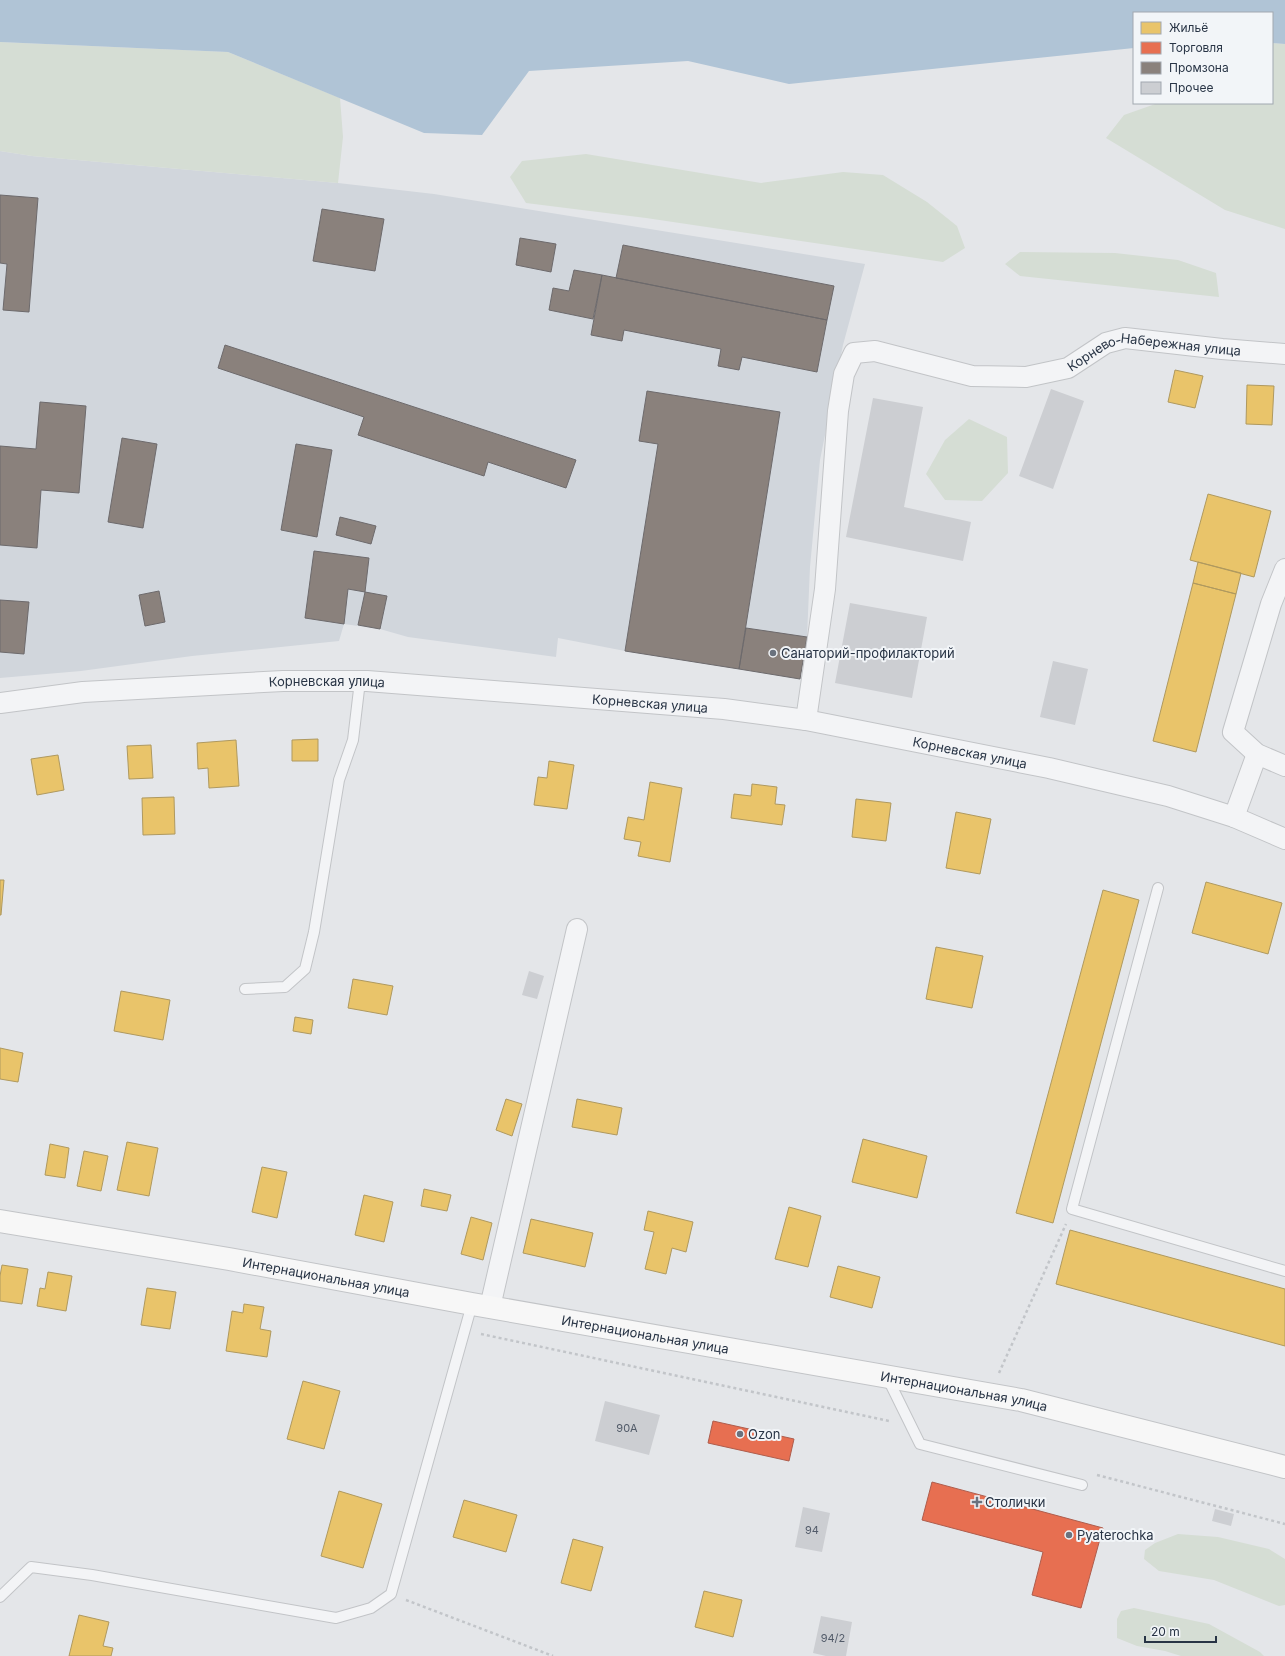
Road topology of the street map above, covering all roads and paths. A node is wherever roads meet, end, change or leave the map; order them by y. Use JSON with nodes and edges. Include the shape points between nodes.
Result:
{"nodes":[{"id":1,"x":1285,"y":354,"type":"edge"},
{"id":2,"x":1285,"y":568,"type":"edge"},
{"id":3,"x":360,"y":681,"type":"junction"},
{"id":4,"x":0,"y":703,"type":"edge"},
{"id":5,"x":806,"y":720,"type":"junction"},
{"id":6,"x":1257,"y":754,"type":"junction"},
{"id":7,"x":1285,"y":766,"type":"edge"},
{"id":8,"x":1234,"y":817,"type":"junction"},
{"id":9,"x":1285,"y":839,"type":"edge"},
{"id":10,"x":1158,"y":888,"type":"dead end"},
{"id":11,"x":577,"y":929,"type":"dead end"},
{"id":12,"x":245,"y":989,"type":"dead end"},
{"id":13,"x":1072,"y":1209,"type":"junction"},
{"id":14,"x":0,"y":1222,"type":"edge"},
{"id":15,"x":1285,"y":1271,"type":"edge"},
{"id":16,"x":481,"y":1305,"type":"junction"},
{"id":17,"x":465,"y":1331,"type":"junction"},
{"id":18,"x":998,"y":1374,"type":"dead end"},
{"id":19,"x":887,"y":1376,"type":"junction"},
{"id":20,"x":911,"y":1426,"type":"junction"},
{"id":21,"x":1285,"y":1467,"type":"edge"},
{"id":22,"x":1095,"y":1474,"type":"dead end"},
{"id":23,"x":1082,"y":1485,"type":"dead end"},
{"id":24,"x":1285,"y":1524,"type":"edge"},
{"id":25,"x":391,"y":1594,"type":"junction"},
{"id":26,"x":0,"y":1597,"type":"edge"},
{"id":27,"x":553,"y":1656,"type":"edge"}],
"edges":[{"from":1,"to":5,"type":"street","name":"Корнево-Набережная улица","via":[[1125,338],[1106,343],[1068,368],[1026,377],[972,376],[875,351],[854,353],[844,374],[838,411],[825,589]]},
{"from":2,"to":6,"type":"street","via":[[1271,604],[1233,732]]},
{"from":3,"to":4,"type":"street","name":"Корневская улица","via":[[283,681],[83,692]]},
{"from":3,"to":5,"type":"street","name":"Корневская улица","via":[[724,709]]},
{"from":3,"to":12,"type":"lane","via":[[353,740],[339,780],[314,932],[305,969],[285,987]]},
{"from":5,"to":8,"type":"street","name":"Корневская улица","via":[[1049,768],[1168,796]]},
{"from":6,"to":7,"type":"street"},
{"from":6,"to":8,"type":"street"},
{"from":8,"to":9,"type":"street","name":"Корневская улица"},
{"from":10,"to":13,"type":"lane"},
{"from":11,"to":16,"type":"street"},
{"from":13,"to":15,"type":"lane"},
{"from":13,"to":18,"type":"path"},
{"from":14,"to":16,"type":"street","name":"Интернациональная улица","via":[[229,1258]]},
{"from":16,"to":17,"type":"lane"},
{"from":16,"to":19,"type":"street","name":"Интернациональная улица"},
{"from":17,"to":20,"type":"path"},
{"from":17,"to":25,"type":"lane"},
{"from":19,"to":20,"type":"lane"},
{"from":19,"to":21,"type":"street","name":"Интернациональная улица","via":[[1021,1400]]},
{"from":20,"to":23,"type":"lane","via":[[920,1444]]},
{"from":22,"to":24,"type":"path"},
{"from":25,"to":26,"type":"lane","via":[[371,1608],[336,1618],[92,1575],[31,1567]]},
{"from":25,"to":27,"type":"path"}]}
